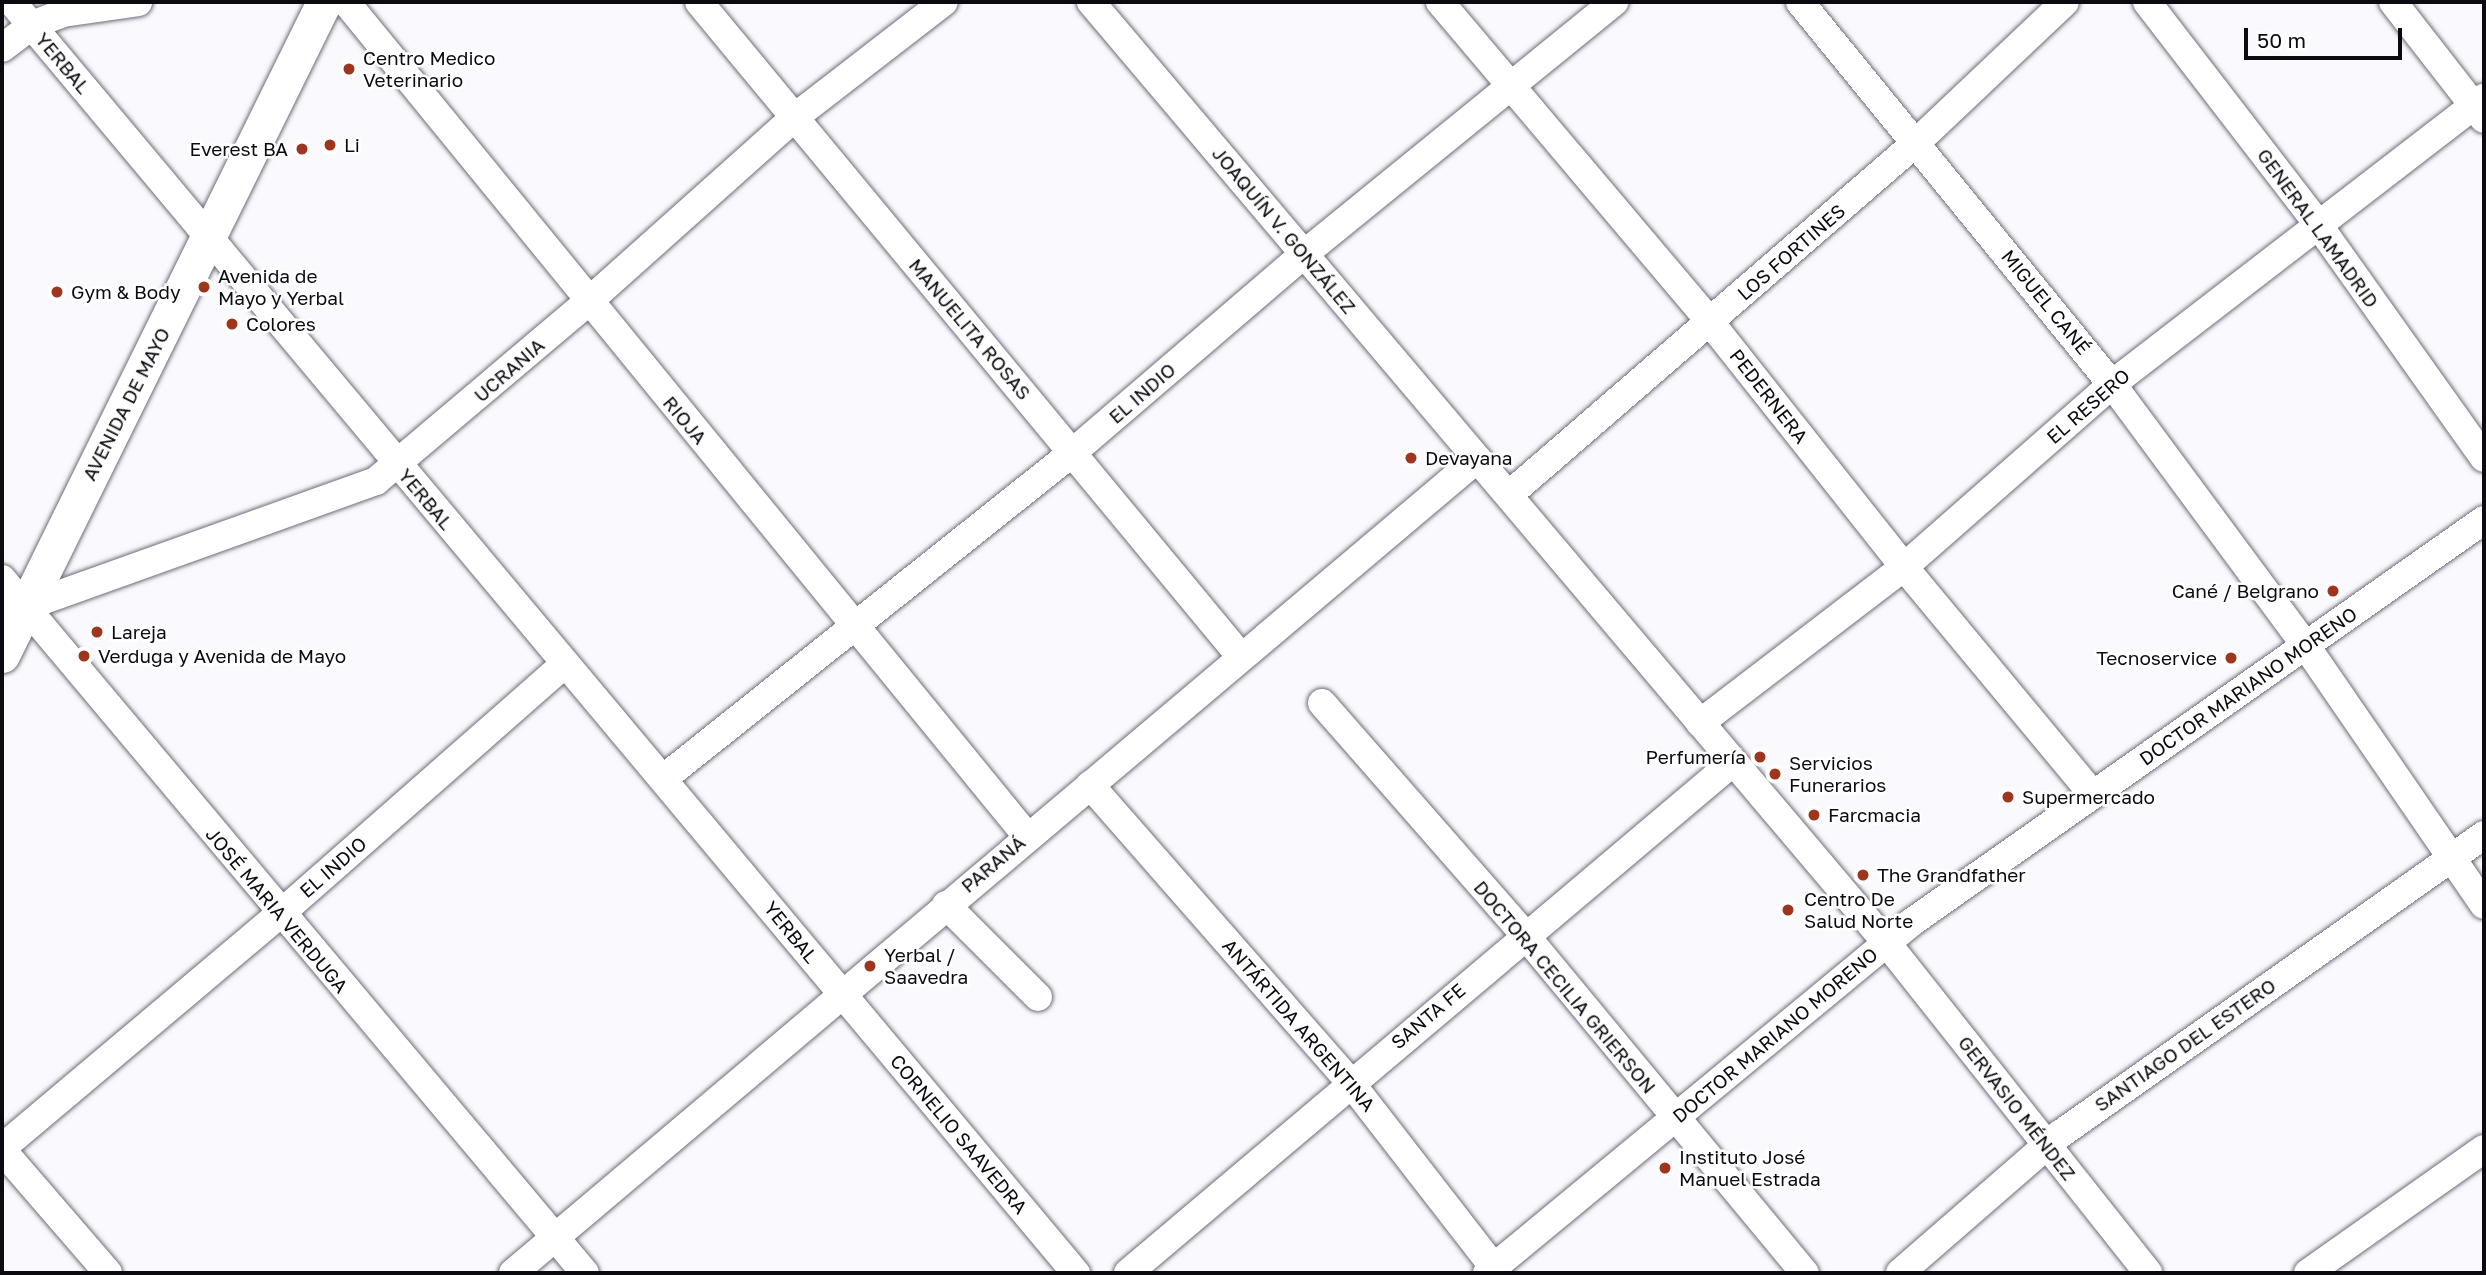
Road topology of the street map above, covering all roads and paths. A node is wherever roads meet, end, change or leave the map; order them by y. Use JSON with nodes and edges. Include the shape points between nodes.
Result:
{"nodes":[{"id":1,"x":12,"y":2,"type":"edge"},
{"id":2,"x":138,"y":2,"type":"edge"},
{"id":3,"x":324,"y":2,"type":"edge"},
{"id":4,"x":346,"y":2,"type":"edge"},
{"id":5,"x":699,"y":2,"type":"edge"},
{"id":6,"x":944,"y":2,"type":"edge"},
{"id":7,"x":1091,"y":2,"type":"edge"},
{"id":8,"x":1440,"y":2,"type":"edge"},
{"id":9,"x":1614,"y":2,"type":"edge"},
{"id":10,"x":1800,"y":2,"type":"edge"},
{"id":11,"x":2065,"y":2,"type":"edge"},
{"id":12,"x":2147,"y":2,"type":"edge"},
{"id":13,"x":2393,"y":2,"type":"edge"},
{"id":14,"x":33,"y":13,"type":"edge"},
{"id":15,"x":2,"y":48,"type":"edge"},
{"id":16,"x":1510,"y":86,"type":"junction"},
{"id":17,"x":2481,"y":107,"type":"edge"},
{"id":18,"x":794,"y":117,"type":"junction"},
{"id":19,"x":1918,"y":141,"type":"junction"},
{"id":20,"x":2317,"y":223,"type":"junction"},
{"id":21,"x":210,"y":236,"type":"junction"},
{"id":22,"x":1304,"y":254,"type":"junction"},
{"id":23,"x":588,"y":302,"type":"junction"},
{"id":24,"x":1710,"y":322,"type":"junction"},
{"id":25,"x":2112,"y":384,"type":"junction"},
{"id":26,"x":1072,"y":453,"type":"junction"},
{"id":27,"x":2484,"y":458,"type":"edge"},
{"id":28,"x":1477,"y":459,"type":"junction"},
{"id":29,"x":398,"y":466,"type":"junction"},
{"id":30,"x":1510,"y":494,"type":"junction"},
{"id":31,"x":2484,"y":520,"type":"edge"},
{"id":32,"x":1904,"y":567,"type":"junction"},
{"id":33,"x":2,"y":579,"type":"edge"},
{"id":34,"x":13,"y":611,"type":"edge"},
{"id":35,"x":856,"y":624,"type":"junction"},
{"id":36,"x":2306,"y":646,"type":"junction"},
{"id":37,"x":2,"y":655,"type":"edge"},
{"id":38,"x":1241,"y":657,"type":"junction"},
{"id":39,"x":565,"y":664,"type":"junction"},
{"id":40,"x":1322,"y":703,"type":"dead end"},
{"id":41,"x":1700,"y":723,"type":"junction"},
{"id":42,"x":1732,"y":763,"type":"junction"},
{"id":43,"x":664,"y":778,"type":"junction"},
{"id":44,"x":1090,"y":785,"type":"junction"},
{"id":45,"x":2093,"y":795,"type":"junction"},
{"id":46,"x":2484,"y":835,"type":"edge"},
{"id":47,"x":1027,"y":836,"type":"junction"},
{"id":48,"x":2451,"y":858,"type":"junction"},
{"id":49,"x":946,"y":905,"type":"junction"},
{"id":50,"x":2484,"y":905,"type":"edge"},
{"id":51,"x":279,"y":915,"type":"junction"},
{"id":52,"x":1525,"y":935,"type":"junction"},
{"id":53,"x":1886,"y":942,"type":"junction"},
{"id":54,"x":842,"y":994,"type":"junction"},
{"id":55,"x":1038,"y":997,"type":"dead end"},
{"id":56,"x":1350,"y":1082,"type":"junction"},
{"id":57,"x":1674,"y":1118,"type":"junction"},
{"id":58,"x":2046,"y":1144,"type":"junction"},
{"id":59,"x":2,"y":1149,"type":"edge"},
{"id":60,"x":2484,"y":1149,"type":"edge"},
{"id":61,"x":555,"y":1239,"type":"junction"},
{"id":62,"x":1493,"y":1271,"type":"edge"},
{"id":63,"x":108,"y":1273,"type":"edge"},
{"id":64,"x":513,"y":1273,"type":"edge"},
{"id":65,"x":585,"y":1273,"type":"edge"},
{"id":66,"x":1076,"y":1273,"type":"edge"},
{"id":67,"x":1128,"y":1273,"type":"edge"},
{"id":68,"x":1804,"y":1273,"type":"edge"},
{"id":69,"x":1900,"y":1273,"type":"edge"},
{"id":70,"x":2148,"y":1273,"type":"edge"},
{"id":71,"x":2308,"y":1273,"type":"edge"}],
"edges":[{"from":1,"to":14,"type":"street","name":"YERBAL"},
{"from":2,"to":14,"type":"street"},
{"from":3,"to":21,"type":"main road","name":"AVENIDA DE MAYO"},
{"from":4,"to":23,"type":"street","name":"RIOJA"},
{"from":5,"to":18,"type":"street","name":"MANUELITA ROSAS"},
{"from":6,"to":18,"type":"street","name":"UCRANIA"},
{"from":7,"to":22,"type":"street","name":"JOAQUÍN V. GONZÁLEZ"},
{"from":8,"to":16,"type":"street","name":"PEDERNERA"},
{"from":9,"to":16,"type":"street","name":"EL INDIO"},
{"from":10,"to":19,"type":"street","name":"MIGUEL CANÉ"},
{"from":11,"to":19,"type":"street","name":"LOS FORTINES"},
{"from":12,"to":20,"type":"street","name":"GENERAL LAMADRID"},
{"from":13,"to":17,"type":"street"},
{"from":14,"to":15,"type":"street"},
{"from":14,"to":21,"type":"street","name":"YERBAL"},
{"from":16,"to":22,"type":"street","name":"EL INDIO"},
{"from":16,"to":24,"type":"street","name":"PEDERNERA"},
{"from":17,"to":20,"type":"street","name":"EL RESERO"},
{"from":18,"to":23,"type":"street","name":"UCRANIA"},
{"from":18,"to":26,"type":"street","name":"MANUELITA ROSAS"},
{"from":19,"to":24,"type":"street","name":"LOS FORTINES"},
{"from":19,"to":25,"type":"street","name":"MIGUEL CANÉ"},
{"from":20,"to":25,"type":"street","name":"EL RESERO"},
{"from":20,"to":27,"type":"street","name":"GENERAL LAMADRID"},
{"from":21,"to":29,"type":"street","name":"YERBAL"},
{"from":21,"to":34,"type":"main road","name":"AVENIDA DE MAYO"},
{"from":22,"to":26,"type":"street","name":"EL INDIO"},
{"from":22,"to":28,"type":"street","name":"JOAQUÍN V. GONZÁLEZ"},
{"from":23,"to":29,"type":"street","name":"UCRANIA"},
{"from":23,"to":35,"type":"street","name":"RIOJA"},
{"from":24,"to":30,"type":"street","name":"LOS FORTINES"},
{"from":24,"to":32,"type":"street","name":"PEDERNERA"},
{"from":25,"to":32,"type":"street","name":"EL RESERO"},
{"from":25,"to":36,"type":"street","name":"MIGUEL CANÉ"},
{"from":26,"to":35,"type":"street","name":"EL INDIO"},
{"from":26,"to":38,"type":"street","name":"MANUELITA ROSAS"},
{"from":28,"to":30,"type":"street","name":"JOAQUÍN V. GONZÁLEZ"},
{"from":28,"to":38,"type":"street","name":"PARANÁ"},
{"from":29,"to":34,"type":"street","name":"UCRANIA","via":[[376,481]]},
{"from":29,"to":39,"type":"street","name":"YERBAL"},
{"from":30,"to":41,"type":"street","name":"JOAQUÍN V. GONZÁLEZ"},
{"from":31,"to":36,"type":"street","name":"DOCTOR MARIANO MORENO"},
{"from":32,"to":41,"type":"street","name":"EL RESERO"},
{"from":32,"to":45,"type":"street","name":"PEDERNERA"},
{"from":33,"to":34,"type":"street","name":"JOSÉ MARIA VERDUGA"},
{"from":34,"to":37,"type":"main road","name":"AVENIDA DE MAYO"},
{"from":34,"to":51,"type":"street","name":"JOSÉ MARIA VERDUGA"},
{"from":35,"to":43,"type":"street","name":"EL INDIO"},
{"from":35,"to":47,"type":"street","name":"RIOJA"},
{"from":36,"to":45,"type":"street","name":"DOCTOR MARIANO MORENO"},
{"from":36,"to":48,"type":"street","name":"MIGUEL CANÉ"},
{"from":38,"to":44,"type":"street","name":"PARANÁ"},
{"from":39,"to":43,"type":"street","name":"YERBAL"},
{"from":39,"to":51,"type":"street","name":"EL INDIO"},
{"from":40,"to":52,"type":"street","name":"DOCTORA CECILIA GRIERSON"},
{"from":41,"to":42,"type":"street","name":"GERVASIO MÉNDEZ"},
{"from":42,"to":52,"type":"street","name":"SANTA FE"},
{"from":42,"to":53,"type":"street","name":"GERVASIO MÉNDEZ"},
{"from":43,"to":54,"type":"street","name":"YERBAL"},
{"from":44,"to":47,"type":"street","name":"PARANÁ"},
{"from":44,"to":56,"type":"street","name":"ANTÁRTIDA ARGENTINA"},
{"from":45,"to":53,"type":"street","name":"DOCTOR MARIANO MORENO"},
{"from":46,"to":48,"type":"street","name":"SANTIAGO DEL ESTERO"},
{"from":47,"to":49,"type":"street","name":"PARANÁ"},
{"from":48,"to":50,"type":"street","name":"MIGUEL CANÉ"},
{"from":48,"to":58,"type":"street","name":"SANTIAGO DEL ESTERO"},
{"from":49,"to":54,"type":"street","name":"PARANÁ"},
{"from":49,"to":55,"type":"street"},
{"from":51,"to":59,"type":"street","name":"EL INDIO"},
{"from":51,"to":61,"type":"street","name":"JOSÉ MARIA VERDUGA"},
{"from":52,"to":56,"type":"street","name":"SANTA FE"},
{"from":52,"to":57,"type":"street","name":"DOCTORA CECILIA GRIERSON"},
{"from":53,"to":57,"type":"street","name":"DOCTOR MARIANO MORENO"},
{"from":53,"to":58,"type":"street","name":"GERVASIO MÉNDEZ"},
{"from":54,"to":61,"type":"street","name":"PARANÁ"},
{"from":54,"to":66,"type":"street","name":"CORNELIO SAAVEDRA"},
{"from":56,"to":62,"type":"street","name":"ANTÁRTIDA ARGENTINA"},
{"from":56,"to":67,"type":"street","name":"SANTA FE"},
{"from":57,"to":62,"type":"street","name":"DOCTOR MARIANO MORENO"},
{"from":57,"to":68,"type":"street","name":"DOCTORA CECILIA GRIERSON"},
{"from":58,"to":69,"type":"street","name":"SANTIAGO DEL ESTERO"},
{"from":58,"to":70,"type":"street","name":"GERVASIO MÉNDEZ"},
{"from":59,"to":63,"type":"street"},
{"from":60,"to":71,"type":"street"},
{"from":61,"to":64,"type":"street","name":"PARANÁ"},
{"from":61,"to":65,"type":"street","name":"JOSÉ MARIA VERDUGA"}]}
